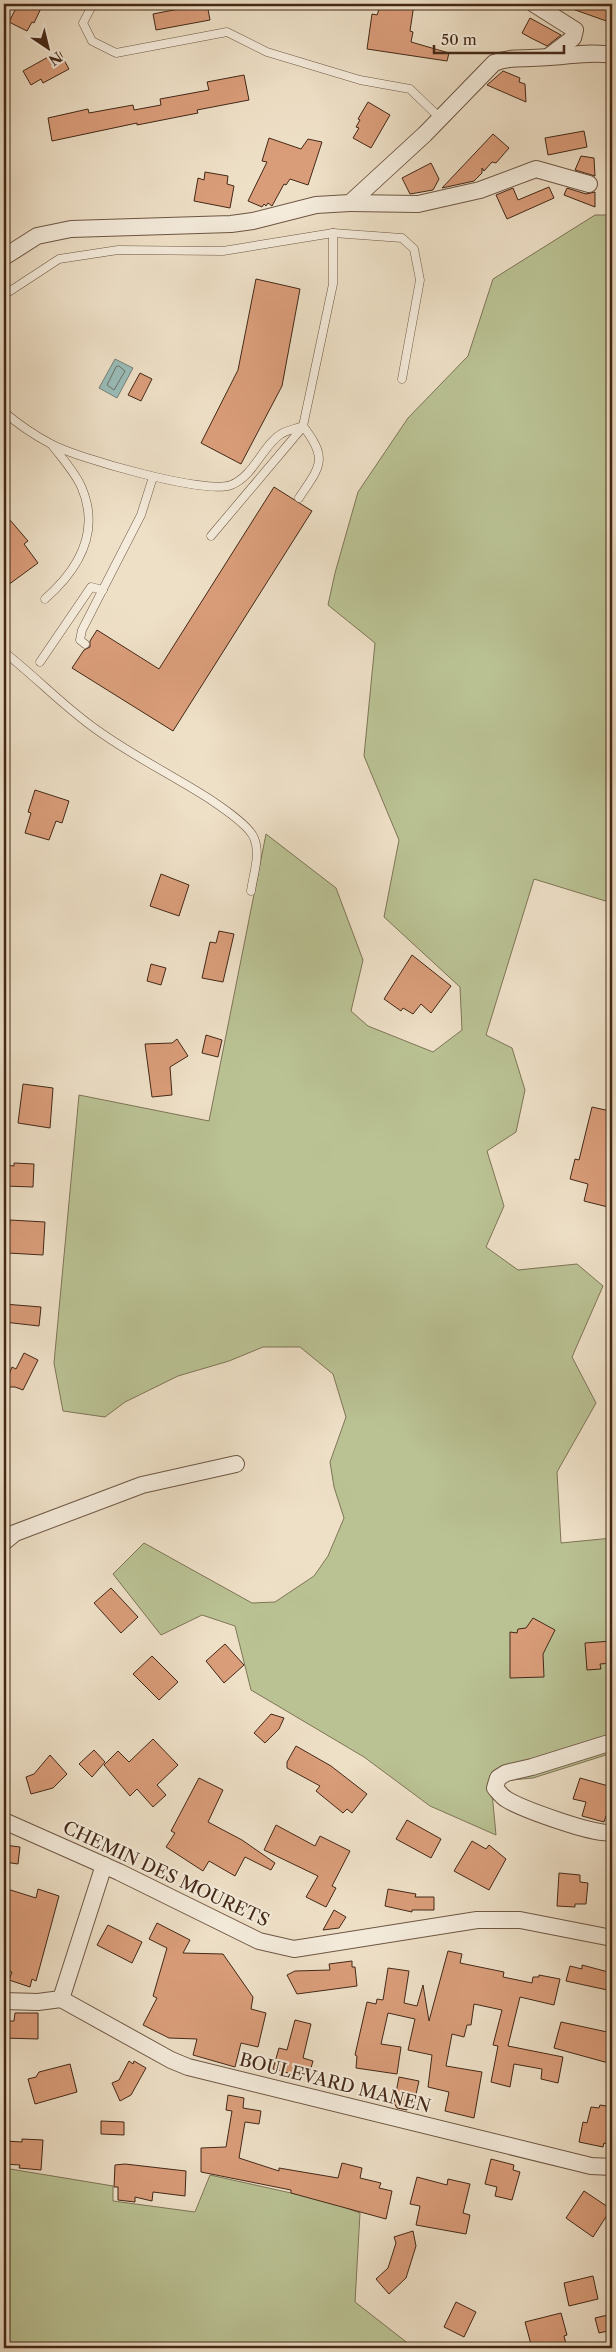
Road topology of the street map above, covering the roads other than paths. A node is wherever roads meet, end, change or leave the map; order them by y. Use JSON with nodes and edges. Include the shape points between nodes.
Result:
{"nodes":[{"id":1,"x":93,"y":4,"type":"edge"},
{"id":2,"x":534,"y":4,"type":"edge"},
{"id":3,"x":612,"y":55,"type":"edge"},
{"id":4,"x":548,"y":58,"type":"junction"},
{"id":5,"x":440,"y":118,"type":"junction"},
{"id":6,"x":589,"y":184,"type":"dead end"},
{"id":7,"x":350,"y":203,"type":"junction"},
{"id":8,"x":333,"y":234,"type":"junction"},
{"id":9,"x":4,"y":257,"type":"edge"},
{"id":10,"x":4,"y":295,"type":"edge"},
{"id":11,"x":402,"y":379,"type":"dead end"},
{"id":12,"x":4,"y":412,"type":"edge"},
{"id":13,"x":303,"y":426,"type":"junction"},
{"id":14,"x":52,"y":445,"type":"junction"},
{"id":15,"x":153,"y":477,"type":"junction"},
{"id":16,"x":299,"y":498,"type":"dead end"},
{"id":17,"x":211,"y":536,"type":"dead end"},
{"id":18,"x":103,"y":590,"type":"junction"},
{"id":19,"x":45,"y":598,"type":"dead end"},
{"id":20,"x":85,"y":644,"type":"dead end"},
{"id":21,"x":4,"y":652,"type":"edge"},
{"id":22,"x":40,"y":662,"type":"dead end"},
{"id":23,"x":250,"y":891,"type":"dead end"},
{"id":24,"x":236,"y":1464,"type":"dead end"},
{"id":25,"x":4,"y":1542,"type":"edge"},
{"id":26,"x":612,"y":1742,"type":"edge"},
{"id":27,"x":4,"y":1821,"type":"edge"},
{"id":28,"x":612,"y":1832,"type":"edge"},
{"id":29,"x":104,"y":1865,"type":"junction"},
{"id":30,"x":612,"y":1938,"type":"edge"},
{"id":31,"x":62,"y":1999,"type":"junction"},
{"id":32,"x":4,"y":2001,"type":"edge"},
{"id":33,"x":612,"y":2167,"type":"edge"}],
"edges":[{"from":1,"to":5,"type":"lane","via":[[83,23],[92,41],[116,53],[228,32],[267,52],[360,80],[410,89]]},
{"from":2,"to":4,"type":"street","via":[[575,30],[574,38]]},
{"from":3,"to":4,"type":"street","via":[[600,53]]},
{"from":4,"to":5,"type":"street","via":[[506,58],[494,63]]},
{"from":5,"to":7,"type":"street"},
{"from":6,"to":7,"type":"street","via":[[536,169],[480,190],[418,204]]},
{"from":7,"to":9,"type":"street","via":[[316,205],[231,224],[71,229],[37,236]]},
{"from":8,"to":10,"type":"lane","via":[[223,252],[118,250],[59,259]]},
{"from":8,"to":11,"type":"lane","via":[[402,238],[414,249],[420,280]]},
{"from":8,"to":13,"type":"lane","via":[[333,284]]},
{"from":12,"to":14,"type":"lane"},
{"from":13,"to":15,"type":"lane","via":[[281,434],[241,480],[229,486]]},
{"from":13,"to":16,"type":"lane","via":[[319,450],[319,468]]},
{"from":13,"to":17,"type":"lane"},
{"from":14,"to":15,"type":"lane"},
{"from":14,"to":19,"type":"lane","via":[[80,485],[88,507],[88,534],[78,561],[65,582]]},
{"from":15,"to":18,"type":"lane","via":[[141,515]]},
{"from":18,"to":20,"type":"lane","via":[[82,630],[80,640]]},
{"from":18,"to":22,"type":"lane","via":[[91,587]]},
{"from":21,"to":23,"type":"lane","via":[[96,730],[220,805],[247,829],[254,837],[257,853]]},
{"from":24,"to":25,"type":"street","via":[[142,1485],[15,1533]]},
{"from":26,"to":28,"type":"street","via":[[506,1773],[498,1778],[495,1788],[506,1799],[532,1810],[581,1828]]},
{"from":27,"to":29,"type":"street","name":"CHEMIN DES MOURETS"},
{"from":29,"to":30,"type":"street","name":"CHEMIN DES MOURETS","via":[[259,1941],[294,1949],[477,1920],[520,1920]]},
{"from":29,"to":31,"type":"street"},
{"from":31,"to":32,"type":"street"},
{"from":31,"to":33,"type":"street","name":"BOULEVARD MANEN","via":[[188,2067],[591,2166]]}]}
